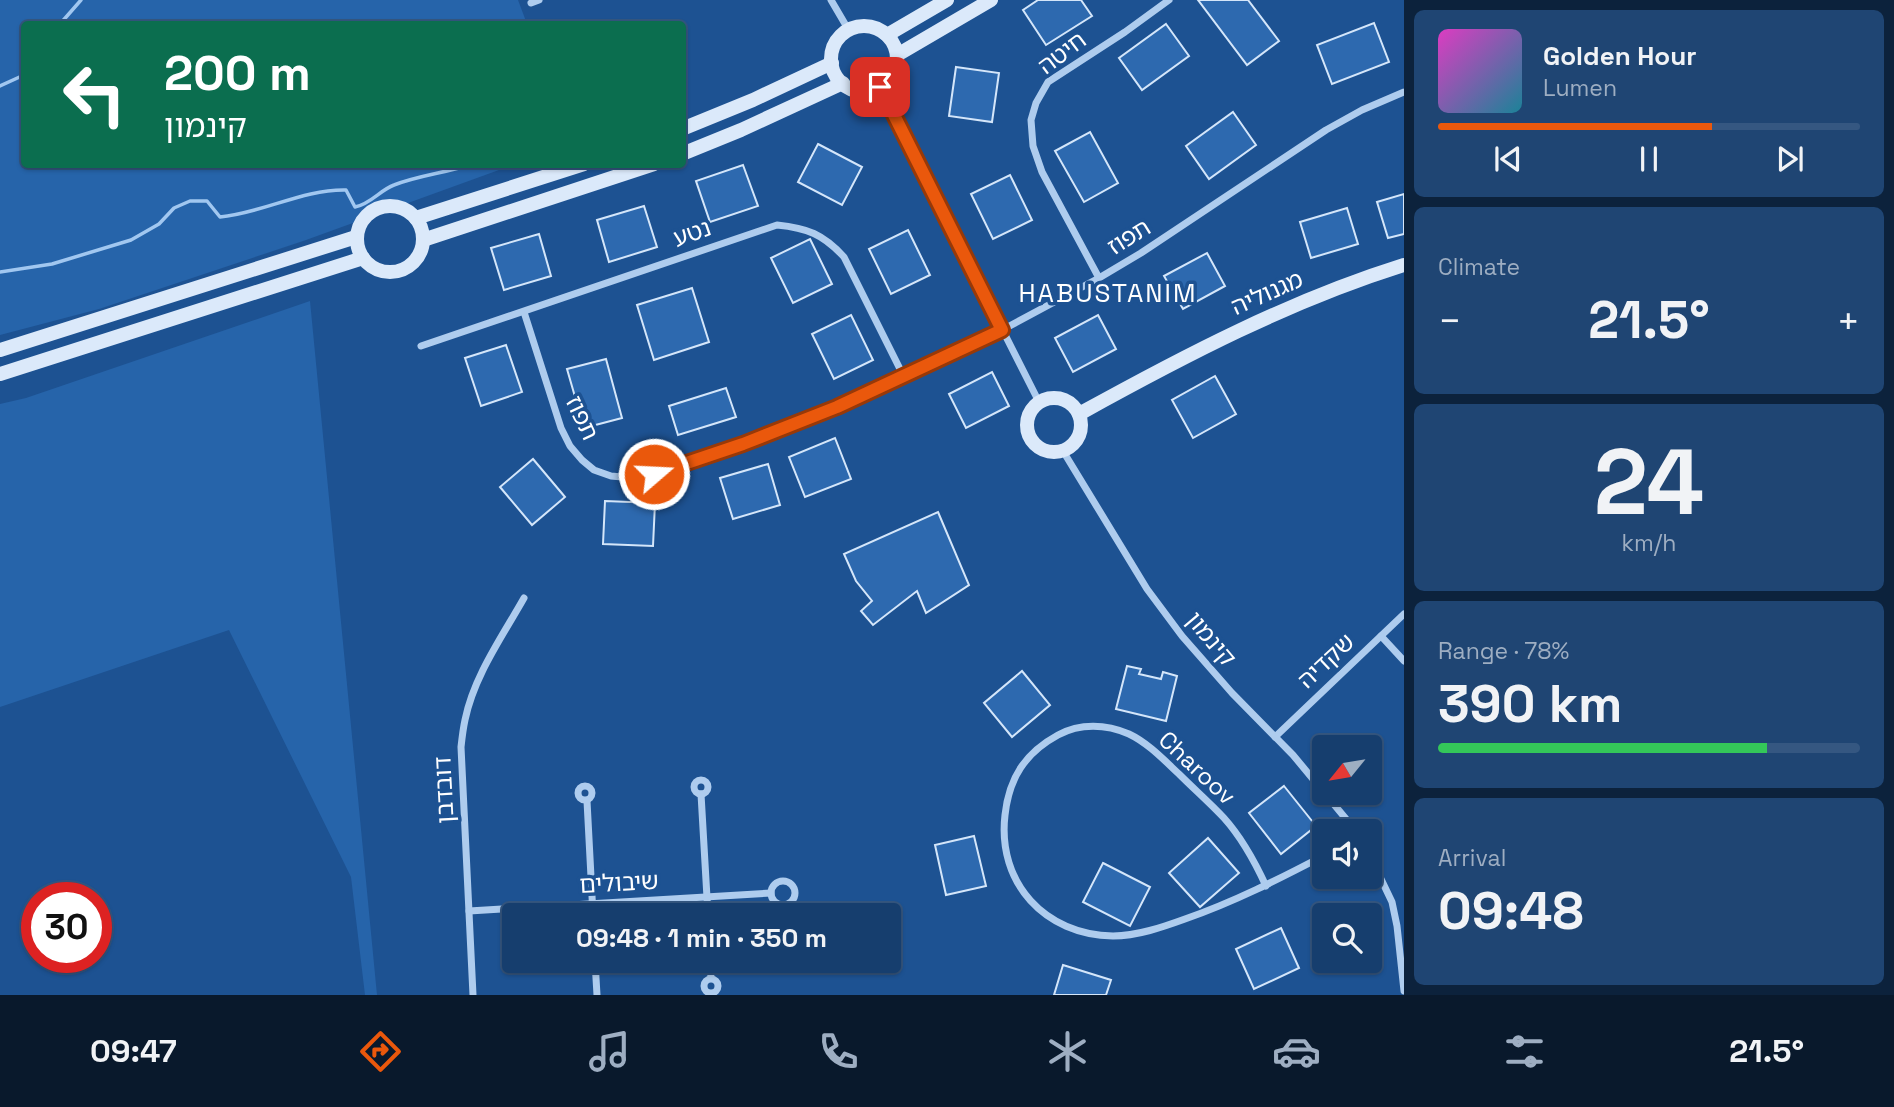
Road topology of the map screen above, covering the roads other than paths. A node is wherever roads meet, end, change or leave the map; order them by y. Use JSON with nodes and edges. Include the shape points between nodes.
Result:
{"nodes":[{"id":1,"x":831,"y":0,"type":"edge"},
{"id":2,"x":947,"y":0,"type":"edge"},
{"id":3,"x":991,"y":0,"type":"edge"},
{"id":4,"x":1169,"y":0,"type":"edge"},
{"id":5,"x":848,"y":29,"type":"junction"},
{"id":6,"x":887,"y":35,"type":"junction"},
{"id":7,"x":897,"y":55,"type":"junction"},
{"id":8,"x":832,"y":63,"type":"junction"},
{"id":9,"x":843,"y":83,"type":"junction"},
{"id":10,"x":880,"y":87,"type":"junction"},
{"id":11,"x":1404,"y":92,"type":"edge"},
{"id":12,"x":686,"y":127,"type":"edge"},
{"id":13,"x":686,"y":152,"type":"edge"},
{"id":14,"x":572,"y":168,"type":"edge"},
{"id":15,"x":643,"y":168,"type":"edge"},
{"id":16,"x":416,"y":218,"type":"junction"},
{"id":17,"x":356,"y":237,"type":"junction"},
{"id":18,"x":423,"y":240,"type":"junction"},
{"id":19,"x":363,"y":258,"type":"junction"},
{"id":20,"x":1404,"y":264,"type":"edge"},
{"id":21,"x":1099,"y":278,"type":"junction"},
{"id":22,"x":524,"y":312,"type":"junction"},
{"id":23,"x":1002,"y":330,"type":"junction"},
{"id":24,"x":421,"y":346,"type":"dead end"},
{"id":25,"x":0,"y":350,"type":"edge"},
{"id":26,"x":0,"y":374,"type":"edge"},
{"id":27,"x":904,"y":377,"type":"junction"},
{"id":28,"x":1039,"y":402,"type":"junction"},
{"id":29,"x":1079,"y":414,"type":"junction"},
{"id":30,"x":1063,"y":451,"type":"junction"},
{"id":31,"x":524,"y":598,"type":"dead end"},
{"id":32,"x":1404,"y":614,"type":"edge"},
{"id":33,"x":1381,"y":636,"type":"junction"},
{"id":34,"x":1404,"y":661,"type":"edge"},
{"id":35,"x":1275,"y":737,"type":"junction"},
{"id":36,"x":701,"y":794,"type":"dead end"},
{"id":37,"x":587,"y":801,"type":"dead end"},
{"id":38,"x":1346,"y":819,"type":"edge"},
{"id":39,"x":1312,"y":862,"type":"edge"},
{"id":40,"x":1382,"y":881,"type":"edge"},
{"id":41,"x":1266,"y":886,"type":"junction"},
{"id":42,"x":771,"y":893,"type":"dead end"},
{"id":43,"x":707,"y":897,"type":"junction"},
{"id":44,"x":592,"y":903,"type":"joint"},
{"id":45,"x":707,"y":903,"type":"edge"},
{"id":46,"x":502,"y":909,"type":"edge"},
{"id":47,"x":469,"y":911,"type":"junction"},
{"id":48,"x":1401,"y":947,"type":"edge"},
{"id":49,"x":596,"y":973,"type":"edge"},
{"id":50,"x":711,"y":973,"type":"edge"},
{"id":51,"x":711,"y":978,"type":"dead end"},
{"id":52,"x":1404,"y":991,"type":"edge"},
{"id":53,"x":473,"y":995,"type":"edge"},
{"id":54,"x":597,"y":995,"type":"edge"}],
"edges":[{"from":1,"to":5,"type":"street"},
{"from":2,"to":6,"type":"main road"},
{"from":3,"to":7,"type":"main road"},
{"from":4,"to":21,"type":"street","name":"חיטה","via":[[1048,82],[1031,121],[1042,172]]},
{"from":5,"to":6,"type":"main road","via":[[869,26]]},
{"from":5,"to":8,"type":"main road","via":[[835,43]]},
{"from":6,"to":7,"type":"main road"},
{"from":7,"to":10,"type":"main road","via":[[895,71]]},
{"from":8,"to":9,"type":"main road"},
{"from":8,"to":12,"type":"main road"},
{"from":9,"to":10,"type":"main road","via":[[863,92]]},
{"from":9,"to":13,"type":"main road"},
{"from":10,"to":23,"type":"street"},
{"from":11,"to":21,"type":"street","name":"תפוז","via":[[1326,131]]},
{"from":14,"to":16,"type":"main road"},
{"from":15,"to":18,"type":"main road"},
{"from":16,"to":17,"type":"main road","via":[[395,205],[377,208],[367,214]]},
{"from":16,"to":18,"type":"main road"},
{"from":17,"to":19,"type":"main road"},
{"from":17,"to":25,"type":"main road"},
{"from":18,"to":19,"type":"main road","via":[[414,262],[398,271],[387,272]]},
{"from":19,"to":26,"type":"main road"},
{"from":20,"to":29,"type":"main road","name":"מגנוליה","via":[[1283,309]]},
{"from":21,"to":23,"type":"street","name":"תפוז"},
{"from":22,"to":24,"type":"street","name":"נטע"},
{"from":22,"to":27,"type":"street","name":"נטע","via":[[751,233],[777,225],[798,227],[818,234],[844,257]]},
{"from":22,"to":27,"type":"street","name":"תפוז","via":[[570,446],[594,470],[611,477],[633,478],[667,470],[743,444]]},
{"from":23,"to":27,"type":"street","name":"תפוז"},
{"from":23,"to":28,"type":"street"},
{"from":28,"to":29,"type":"main road","via":[[1061,399]]},
{"from":28,"to":30,"type":"main road","via":[[1027,422],[1029,437],[1040,449]]},
{"from":29,"to":30,"type":"main road","via":[[1080,432]]},
{"from":30,"to":35,"type":"street","name":"קינמון","via":[[1147,589],[1231,693]]},
{"from":31,"to":47,"type":"street","name":"דובדבן","via":[[486,664],[465,720],[461,747]]},
{"from":32,"to":33,"type":"street","name":"שקדיה"},
{"from":33,"to":34,"type":"street"},
{"from":33,"to":35,"type":"street","name":"שקדיה"},
{"from":35,"to":38,"type":"street","name":"קינמון"},
{"from":36,"to":43,"type":"street"},
{"from":37,"to":44,"type":"street"},
{"from":39,"to":41,"type":"street","name":"Charoov"},
{"from":40,"to":48,"type":"street","via":[[1392,902]]},
{"from":41,"to":41,"type":"street","name":"Charoov","via":[[1157,929],[1115,936],[1084,933],[1040,910],[1021,890],[1004,848],[1007,795],[1028,757],[1049,740],[1069,729],[1109,727],[1155,752],[1224,818]]},
{"from":42,"to":43,"type":"street","name":"שיבולים"},
{"from":43,"to":44,"type":"street","name":"שיבולים"},
{"from":43,"to":45,"type":"street"},
{"from":46,"to":47,"type":"street","name":"שיבולים"},
{"from":47,"to":53,"type":"street","name":"דובדבן"},
{"from":48,"to":52,"type":"street"},
{"from":49,"to":54,"type":"street"},
{"from":50,"to":51,"type":"street"}]}
